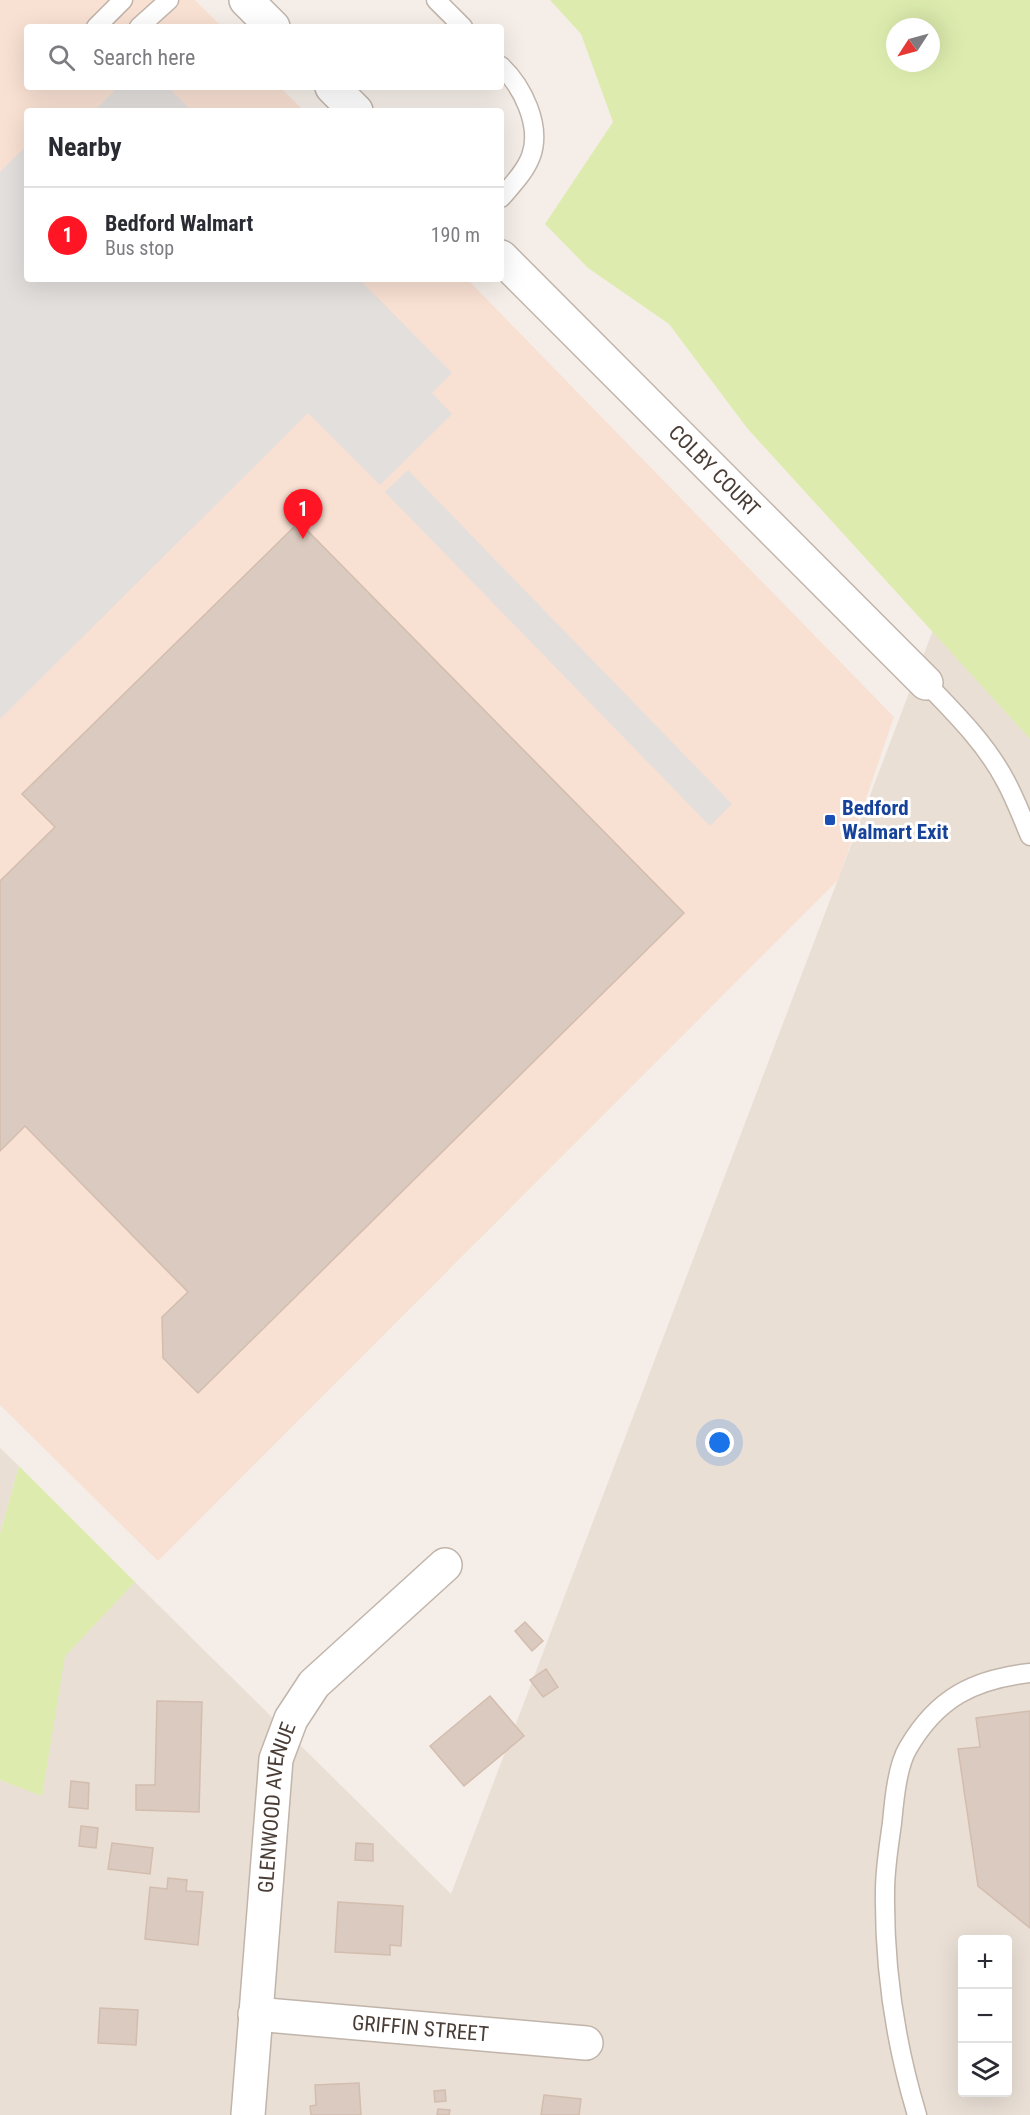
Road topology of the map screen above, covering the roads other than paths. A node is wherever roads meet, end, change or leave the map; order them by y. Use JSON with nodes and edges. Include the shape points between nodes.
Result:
{"nodes":[{"id":1,"x":123,"y":0,"type":"edge"},
{"id":2,"x":169,"y":0,"type":"edge"},
{"id":3,"x":246,"y":0,"type":"edge"},
{"id":4,"x":436,"y":0,"type":"edge"},
{"id":5,"x":99,"y":24,"type":"edge"},
{"id":6,"x":143,"y":24,"type":"edge"},
{"id":7,"x":270,"y":24,"type":"edge"},
{"id":8,"x":460,"y":24,"type":"edge"},
{"id":9,"x":504,"y":69,"type":"edge"},
{"id":10,"x":335,"y":90,"type":"edge"},
{"id":11,"x":353,"y":108,"type":"edge"},
{"id":12,"x":504,"y":194,"type":"edge"},
{"id":13,"x":504,"y":261,"type":"edge"},
{"id":14,"x":926,"y":683,"type":"joint"},
{"id":15,"x":1030,"y":836,"type":"edge"},
{"id":16,"x":445,"y":1565,"type":"dead end"},
{"id":17,"x":1030,"y":1673,"type":"edge"},
{"id":18,"x":255,"y":2014,"type":"junction"},
{"id":19,"x":586,"y":2043,"type":"dead end"},
{"id":20,"x":248,"y":2115,"type":"edge"},
{"id":21,"x":917,"y":2115,"type":"edge"}],
"edges":[{"from":1,"to":5,"type":"lane"},
{"from":2,"to":6,"type":"lane"},
{"from":3,"to":7,"type":"street"},
{"from":4,"to":8,"type":"lane"},
{"from":9,"to":12,"type":"lane","via":[[527,103],[534,133],[532,154]]},
{"from":10,"to":11,"type":"street"},
{"from":13,"to":14,"type":"street","name":"COLBY COURT"},
{"from":14,"to":15,"type":"lane","via":[[985,750],[1005,780]]},
{"from":16,"to":18,"type":"street","name":"GLENWOOD AVENUE","via":[[315,1684],[291,1719],[276,1759]]},
{"from":17,"to":21,"type":"lane","via":[[1002,1676],[962,1691],[930,1716],[906,1750],[895,1791],[885,1890],[890,1994]]},
{"from":18,"to":19,"type":"street","name":"GRIFFIN STREET"},
{"from":18,"to":20,"type":"street","name":"GLENWOOD AVENUE"}]}
